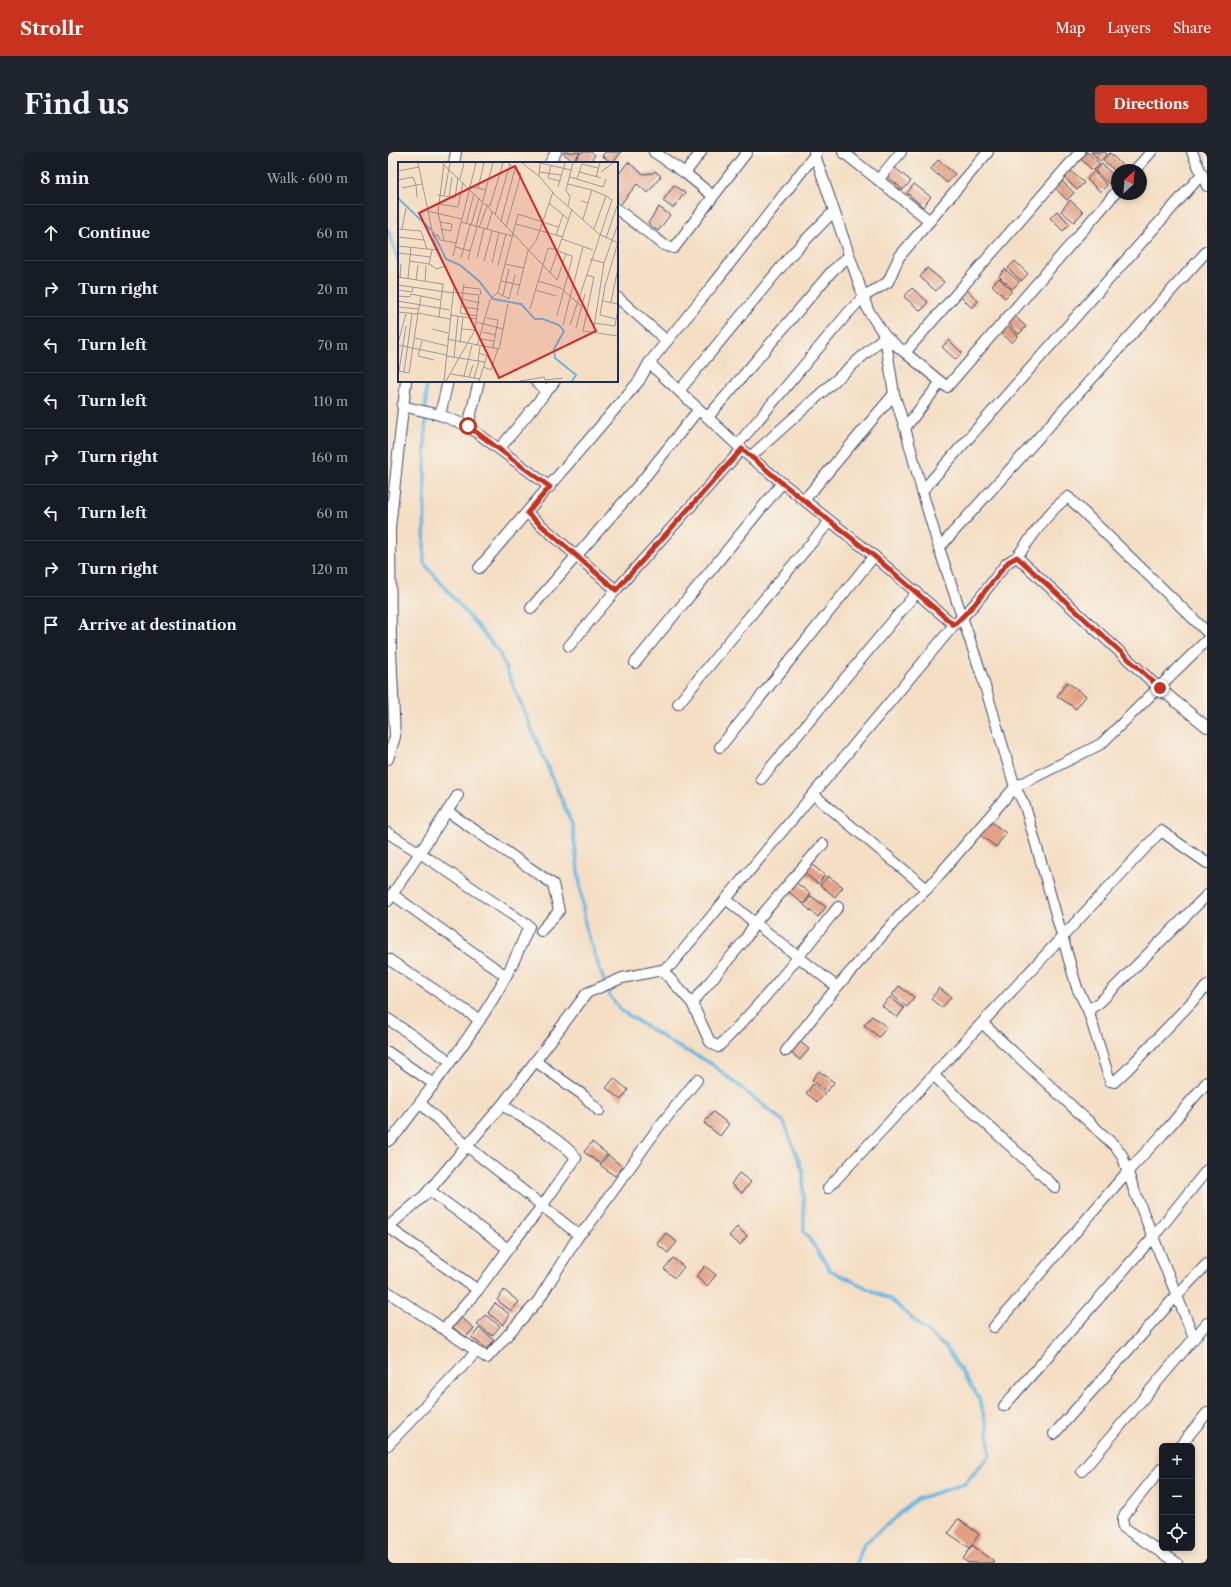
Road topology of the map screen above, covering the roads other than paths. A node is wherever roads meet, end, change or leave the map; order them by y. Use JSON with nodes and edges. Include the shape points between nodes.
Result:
{"nodes":[{"id":1,"x":456,"y":152,"type":"edge"},
{"id":2,"x":654,"y":152,"type":"edge"},
{"id":3,"x":701,"y":152,"type":"edge"},
{"id":4,"x":747,"y":152,"type":"edge"},
{"id":5,"x":842,"y":152,"type":"edge"},
{"id":6,"x":901,"y":152,"type":"edge"},
{"id":7,"x":988,"y":152,"type":"edge"},
{"id":8,"x":1080,"y":152,"type":"edge"},
{"id":9,"x":1151,"y":152,"type":"edge"},
{"id":10,"x":1192,"y":152,"type":"edge"},
{"id":11,"x":816,"y":153,"type":"edge"},
{"id":12,"x":454,"y":162,"type":"edge"},
{"id":13,"x":1140,"y":164,"type":"edge"},
{"id":14,"x":685,"y":173,"type":"junction"},
{"id":15,"x":1202,"y":174,"type":"junction"},
{"id":16,"x":878,"y":180,"type":"junction"},
{"id":17,"x":1207,"y":186,"type":"edge"},
{"id":18,"x":713,"y":196,"type":"junction"},
{"id":19,"x":1111,"y":198,"type":"edge"},
{"id":20,"x":618,"y":210,"type":"edge"},
{"id":21,"x":834,"y":211,"type":"junction"},
{"id":22,"x":930,"y":221,"type":"junction"},
{"id":23,"x":1207,"y":251,"type":"edge"},
{"id":24,"x":850,"y":256,"type":"junction"},
{"id":25,"x":864,"y":297,"type":"junction"},
{"id":26,"x":619,"y":303,"type":"edge"},
{"id":27,"x":885,"y":336,"type":"junction"},
{"id":28,"x":667,"y":341,"type":"junction"},
{"id":29,"x":904,"y":351,"type":"junction"},
{"id":30,"x":649,"y":363,"type":"junction"},
{"id":31,"x":406,"y":382,"type":"edge"},
{"id":32,"x":448,"y":382,"type":"edge"},
{"id":33,"x":479,"y":382,"type":"edge"},
{"id":34,"x":536,"y":382,"type":"edge"},
{"id":35,"x":554,"y":382,"type":"edge"},
{"id":36,"x":940,"y":383,"type":"junction"},
{"id":37,"x":547,"y":391,"type":"junction"},
{"id":38,"x":679,"y":391,"type":"junction"},
{"id":39,"x":894,"y":394,"type":"junction"},
{"id":40,"x":402,"y":406,"type":"junction"},
{"id":41,"x":699,"y":409,"type":"junction"},
{"id":42,"x":437,"y":414,"type":"junction"},
{"id":43,"x":708,"y":417,"type":"junction"},
{"id":44,"x":468,"y":426,"type":"junction"},
{"id":45,"x":905,"y":428,"type":"junction"},
{"id":46,"x":740,"y":447,"type":"junction"},
{"id":47,"x":500,"y":448,"type":"junction"},
{"id":48,"x":750,"y":457,"type":"junction"},
{"id":49,"x":392,"y":469,"type":"edge"},
{"id":50,"x":782,"y":483,"type":"junction"},
{"id":51,"x":550,"y":487,"type":"junction"},
{"id":52,"x":922,"y":491,"type":"junction"},
{"id":53,"x":805,"y":500,"type":"junction"},
{"id":54,"x":527,"y":513,"type":"junction"},
{"id":55,"x":830,"y":522,"type":"junction"},
{"id":56,"x":939,"y":548,"type":"junction"},
{"id":57,"x":576,"y":556,"type":"junction"},
{"id":58,"x":874,"y":556,"type":"junction"},
{"id":59,"x":1017,"y":557,"type":"junction"},
{"id":60,"x":479,"y":568,"type":"dead end"},
{"id":61,"x":616,"y":590,"type":"junction"},
{"id":62,"x":917,"y":592,"type":"junction"},
{"id":63,"x":531,"y":608,"type":"dead end"},
{"id":64,"x":389,"y":610,"type":"edge"},
{"id":65,"x":958,"y":621,"type":"junction"},
{"id":66,"x":1207,"y":632,"type":"edge"},
{"id":67,"x":1207,"y":640,"type":"edge"},
{"id":68,"x":569,"y":646,"type":"dead end"},
{"id":69,"x":634,"y":663,"type":"dead end"},
{"id":70,"x":1160,"y":688,"type":"junction"},
{"id":71,"x":678,"y":704,"type":"dead end"},
{"id":72,"x":1207,"y":727,"type":"edge"},
{"id":73,"x":720,"y":746,"type":"dead end"},
{"id":74,"x":388,"y":759,"type":"edge"},
{"id":75,"x":761,"y":779,"type":"dead end"},
{"id":76,"x":1015,"y":787,"type":"junction"},
{"id":77,"x":458,"y":795,"type":"dead end"},
{"id":78,"x":814,"y":795,"type":"junction"},
{"id":79,"x":447,"y":811,"type":"junction"},
{"id":80,"x":388,"y":834,"type":"edge"},
{"id":81,"x":823,"y":844,"type":"dead end"},
{"id":82,"x":420,"y":853,"type":"junction"},
{"id":83,"x":1207,"y":863,"type":"edge"},
{"id":84,"x":927,"y":889,"type":"junction"},
{"id":85,"x":1207,"y":895,"type":"edge"},
{"id":86,"x":390,"y":897,"type":"edge"},
{"id":87,"x":726,"y":899,"type":"junction"},
{"id":88,"x":838,"y":907,"type":"dead end"},
{"id":89,"x":754,"y":923,"type":"junction"},
{"id":90,"x":541,"y":931,"type":"dead end"},
{"id":91,"x":1062,"y":937,"type":"junction"},
{"id":92,"x":798,"y":957,"type":"junction"},
{"id":93,"x":388,"y":959,"type":"edge"},
{"id":94,"x":662,"y":970,"type":"junction"},
{"id":95,"x":506,"y":976,"type":"junction"},
{"id":96,"x":1207,"y":986,"type":"edge"},
{"id":97,"x":837,"y":987,"type":"junction"},
{"id":98,"x":692,"y":1003,"type":"junction"},
{"id":99,"x":1088,"y":1010,"type":"junction"},
{"id":100,"x":388,"y":1019,"type":"edge"},
{"id":101,"x":480,"y":1020,"type":"junction"},
{"id":102,"x":982,"y":1022,"type":"junction"},
{"id":103,"x":786,"y":1051,"type":"dead end"},
{"id":104,"x":388,"y":1052,"type":"edge"},
{"id":105,"x":444,"y":1057,"type":"dead end"},
{"id":106,"x":535,"y":1061,"type":"junction"},
{"id":107,"x":933,"y":1075,"type":"junction"},
{"id":108,"x":697,"y":1080,"type":"dead end"},
{"id":109,"x":1207,"y":1082,"type":"edge"},
{"id":110,"x":434,"y":1084,"type":"junction"},
{"id":111,"x":420,"y":1102,"type":"junction"},
{"id":112,"x":502,"y":1105,"type":"junction"},
{"id":113,"x":599,"y":1111,"type":"dead end"},
{"id":114,"x":388,"y":1141,"type":"edge"},
{"id":115,"x":467,"y":1146,"type":"junction"},
{"id":116,"x":1207,"y":1170,"type":"edge"},
{"id":117,"x":1128,"y":1171,"type":"junction"},
{"id":118,"x":1054,"y":1187,"type":"dead end"},
{"id":119,"x":828,"y":1188,"type":"dead end"},
{"id":120,"x":429,"y":1190,"type":"junction"},
{"id":121,"x":542,"y":1206,"type":"junction"},
{"id":122,"x":388,"y":1227,"type":"edge"},
{"id":123,"x":579,"y":1235,"type":"junction"},
{"id":124,"x":1153,"y":1237,"type":"junction"},
{"id":125,"x":508,"y":1249,"type":"junction"},
{"id":126,"x":1207,"y":1264,"type":"edge"},
{"id":127,"x":478,"y":1290,"type":"junction"},
{"id":128,"x":388,"y":1292,"type":"edge"},
{"id":129,"x":1177,"y":1295,"type":"junction"},
{"id":130,"x":1207,"y":1324,"type":"edge"},
{"id":131,"x":994,"y":1327,"type":"dead end"},
{"id":132,"x":444,"y":1329,"type":"junction"},
{"id":133,"x":1194,"y":1338,"type":"junction"},
{"id":134,"x":476,"y":1352,"type":"junction"},
{"id":135,"x":1004,"y":1406,"type":"dead end"},
{"id":136,"x":1207,"y":1413,"type":"edge"},
{"id":137,"x":1054,"y":1434,"type":"dead end"},
{"id":138,"x":1182,"y":1443,"type":"edge"},
{"id":139,"x":388,"y":1445,"type":"edge"},
{"id":140,"x":1082,"y":1471,"type":"dead end"},
{"id":141,"x":1159,"y":1472,"type":"edge"},
{"id":142,"x":1177,"y":1563,"type":"edge"}],
"edges":[{"from":1,"to":12,"type":"street"},
{"from":2,"to":14,"type":"street"},
{"from":3,"to":14,"type":"street"},
{"from":4,"to":18,"type":"street"},
{"from":5,"to":16,"type":"street"},
{"from":6,"to":16,"type":"street"},
{"from":7,"to":22,"type":"street"},
{"from":8,"to":29,"type":"street"},
{"from":9,"to":13,"type":"street"},
{"from":10,"to":15,"type":"street"},
{"from":11,"to":21,"type":"street"},
{"from":11,"to":28,"type":"street"},
{"from":14,"to":18,"type":"street"},
{"from":15,"to":17,"type":"street"},
{"from":15,"to":52,"type":"street"},
{"from":16,"to":22,"type":"street"},
{"from":18,"to":20,"type":"street","via":[[674,248],[664,245]]},
{"from":19,"to":36,"type":"street","via":[[946,387]]},
{"from":21,"to":24,"type":"street"},
{"from":21,"to":38,"type":"street","via":[[791,255]]},
{"from":22,"to":25,"type":"street","via":[[899,257],[888,282]]},
{"from":23,"to":56,"type":"street"},
{"from":24,"to":25,"type":"street"},
{"from":24,"to":43,"type":"street","via":[[832,271]]},
{"from":25,"to":27,"type":"street","via":[[868,310]]},
{"from":25,"to":46,"type":"street","via":[[847,314]]},
{"from":26,"to":28,"type":"street"},
{"from":27,"to":29,"type":"street"},
{"from":27,"to":39,"type":"street"},
{"from":27,"to":48,"type":"street"},
{"from":28,"to":30,"type":"street"},
{"from":29,"to":36,"type":"street"},
{"from":30,"to":38,"type":"street"},
{"from":30,"to":51,"type":"street","via":[[638,380]]},
{"from":31,"to":40,"type":"street"},
{"from":32,"to":42,"type":"street"},
{"from":33,"to":44,"type":"street"},
{"from":34,"to":37,"type":"street"},
{"from":35,"to":37,"type":"street"},
{"from":36,"to":45,"type":"street"},
{"from":37,"to":47,"type":"street"},
{"from":38,"to":41,"type":"street"},
{"from":39,"to":45,"type":"street"},
{"from":39,"to":53,"type":"street"},
{"from":40,"to":42,"type":"street"},
{"from":40,"to":49,"type":"street"},
{"from":41,"to":43,"type":"street"},
{"from":41,"to":57,"type":"street","via":[[641,482]]},
{"from":42,"to":44,"type":"street"},
{"from":43,"to":46,"type":"street"},
{"from":44,"to":47,"type":"street"},
{"from":45,"to":52,"type":"street"},
{"from":46,"to":48,"type":"street"},
{"from":46,"to":61,"type":"street"},
{"from":47,"to":51,"type":"street"},
{"from":48,"to":50,"type":"street"},
{"from":49,"to":64,"type":"street"},
{"from":50,"to":53,"type":"street"},
{"from":50,"to":69,"type":"street"},
{"from":51,"to":54,"type":"street"},
{"from":52,"to":56,"type":"street"},
{"from":53,"to":55,"type":"street"},
{"from":54,"to":57,"type":"street"},
{"from":54,"to":60,"type":"street"},
{"from":55,"to":58,"type":"street"},
{"from":55,"to":71,"type":"street"},
{"from":56,"to":65,"type":"street"},
{"from":57,"to":61,"type":"street"},
{"from":57,"to":63,"type":"street"},
{"from":58,"to":62,"type":"street"},
{"from":58,"to":73,"type":"street"},
{"from":59,"to":65,"type":"street","via":[[1008,562]]},
{"from":59,"to":66,"type":"street","via":[[1041,522],[1068,497]]},
{"from":59,"to":70,"type":"street"},
{"from":61,"to":68,"type":"street"},
{"from":62,"to":65,"type":"street"},
{"from":62,"to":75,"type":"street"},
{"from":64,"to":74,"type":"street","via":[[394,737]]},
{"from":65,"to":76,"type":"street","via":[[981,673]]},
{"from":65,"to":78,"type":"street"},
{"from":67,"to":70,"type":"street"},
{"from":70,"to":72,"type":"street"},
{"from":70,"to":76,"type":"street","via":[[1101,744]]},
{"from":76,"to":84,"type":"street"},
{"from":76,"to":91,"type":"street","via":[[1025,806]]},
{"from":77,"to":79,"type":"street"},
{"from":78,"to":84,"type":"street"},
{"from":78,"to":87,"type":"street"},
{"from":79,"to":82,"type":"street"},
{"from":79,"to":90,"type":"street","via":[[553,884],[559,911]]},
{"from":80,"to":82,"type":"street"},
{"from":81,"to":89,"type":"street"},
{"from":82,"to":86,"type":"street"},
{"from":82,"to":95,"type":"street","via":[[529,926]]},
{"from":83,"to":91,"type":"street","via":[[1161,831]]},
{"from":84,"to":97,"type":"street","via":[[903,912]]},
{"from":85,"to":99,"type":"street","via":[[1099,1003]]},
{"from":86,"to":95,"type":"street"},
{"from":87,"to":89,"type":"street"},
{"from":87,"to":94,"type":"street","via":[[671,965]]},
{"from":88,"to":92,"type":"street"},
{"from":89,"to":92,"type":"street"},
{"from":89,"to":98,"type":"street","via":[[744,941]]},
{"from":91,"to":99,"type":"street","via":[[1077,988]]},
{"from":91,"to":102,"type":"street"},
{"from":92,"to":97,"type":"street"},
{"from":92,"to":98,"type":"street","via":[[739,1027],[718,1047],[710,1042]]},
{"from":93,"to":101,"type":"street"},
{"from":94,"to":98,"type":"street"},
{"from":94,"to":106,"type":"street","via":[[622,978],[587,993]]},
{"from":95,"to":101,"type":"street"},
{"from":96,"to":99,"type":"street","via":[[1114,1082],[1110,1081]]},
{"from":97,"to":103,"type":"street"},
{"from":100,"to":105,"type":"street"},
{"from":101,"to":110,"type":"street"},
{"from":102,"to":107,"type":"street"},
{"from":102,"to":117,"type":"street","via":[[1116,1147]]},
{"from":104,"to":110,"type":"street"},
{"from":106,"to":112,"type":"street"},
{"from":106,"to":113,"type":"street","via":[[583,1095]]},
{"from":107,"to":118,"type":"street"},
{"from":107,"to":119,"type":"street"},
{"from":108,"to":123,"type":"street"},
{"from":109,"to":117,"type":"street"},
{"from":110,"to":111,"type":"street"},
{"from":111,"to":114,"type":"street"},
{"from":111,"to":115,"type":"street"},
{"from":112,"to":115,"type":"street"},
{"from":112,"to":121,"type":"street","via":[[533,1124],[575,1156],[571,1166]]},
{"from":115,"to":120,"type":"street"},
{"from":115,"to":121,"type":"street"},
{"from":116,"to":124,"type":"street"},
{"from":117,"to":124,"type":"street"},
{"from":117,"to":131,"type":"street"},
{"from":120,"to":122,"type":"street"},
{"from":120,"to":125,"type":"street"},
{"from":121,"to":123,"type":"street"},
{"from":121,"to":125,"type":"street"},
{"from":122,"to":127,"type":"street"},
{"from":123,"to":134,"type":"street","via":[[538,1301],[487,1358]]},
{"from":124,"to":129,"type":"street"},
{"from":124,"to":135,"type":"street"},
{"from":125,"to":127,"type":"street"},
{"from":126,"to":129,"type":"street"},
{"from":127,"to":132,"type":"street"},
{"from":128,"to":132,"type":"street"},
{"from":129,"to":133,"type":"street"},
{"from":129,"to":137,"type":"street"},
{"from":130,"to":133,"type":"street"},
{"from":132,"to":134,"type":"street"},
{"from":133,"to":140,"type":"street"},
{"from":134,"to":139,"type":"street"},
{"from":136,"to":138,"type":"street"},
{"from":141,"to":142,"type":"street","via":[[1128,1510],[1123,1518],[1123,1527]]}]}
